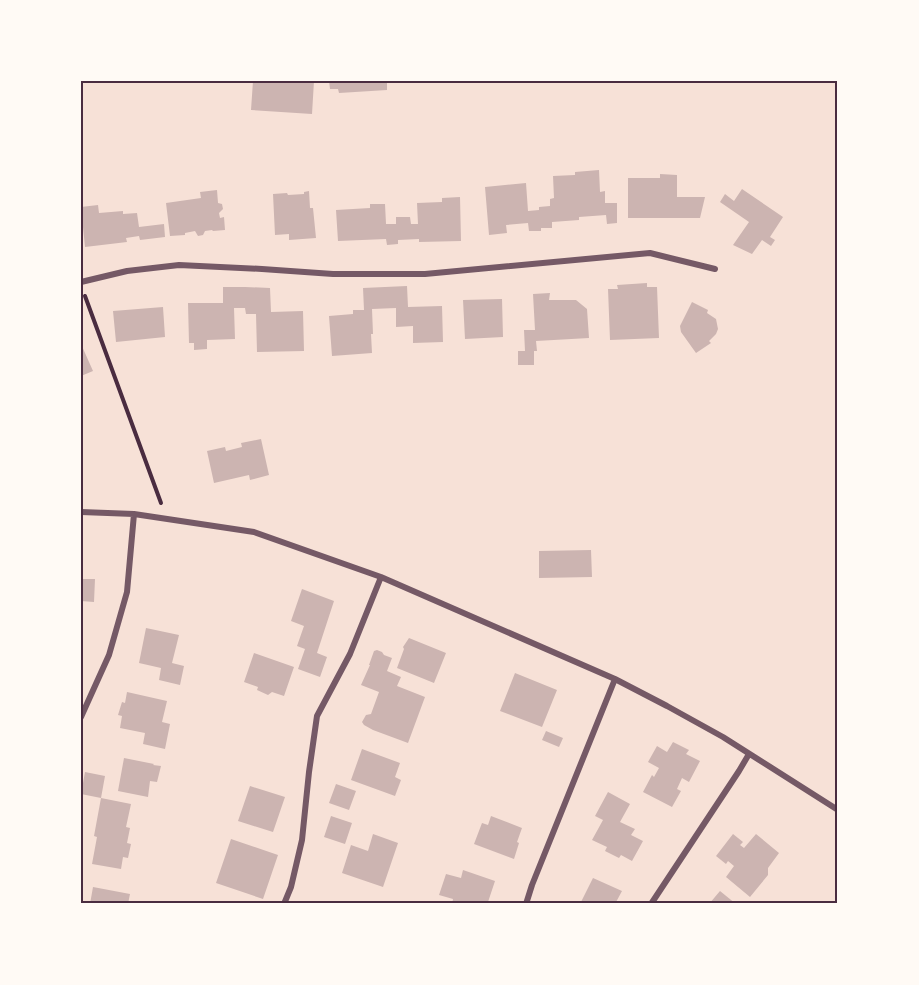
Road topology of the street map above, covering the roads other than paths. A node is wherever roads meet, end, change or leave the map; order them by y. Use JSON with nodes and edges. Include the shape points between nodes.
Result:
{"nodes":[{"id":1,"x":715,"y":269,"type":"dead end"},
{"id":2,"x":81,"y":282,"type":"edge"},
{"id":3,"x":81,"y":512,"type":"edge"},
{"id":4,"x":134,"y":514,"type":"junction"},
{"id":5,"x":381,"y":577,"type":"junction"},
{"id":6,"x":615,"y":679,"type":"junction"},
{"id":7,"x":81,"y":717,"type":"edge"},
{"id":8,"x":749,"y":754,"type":"junction"},
{"id":9,"x":838,"y":810,"type":"edge"},
{"id":10,"x":284,"y":904,"type":"edge"},
{"id":11,"x":526,"y":904,"type":"edge"},
{"id":12,"x":651,"y":904,"type":"edge"}],
"edges":[{"from":1,"to":2,"type":"street","via":[[650,253],[425,274],[333,274],[179,265]]},
{"from":3,"to":4,"type":"street"},
{"from":4,"to":5,"type":"street","via":[[254,532]]},
{"from":4,"to":7,"type":"street","via":[[127,592],[109,655]]},
{"from":5,"to":6,"type":"street"},
{"from":5,"to":10,"type":"street","via":[[350,654],[317,716],[302,840]]},
{"from":6,"to":8,"type":"street"},
{"from":6,"to":11,"type":"street"},
{"from":8,"to":9,"type":"street"},
{"from":8,"to":12,"type":"street"}]}
